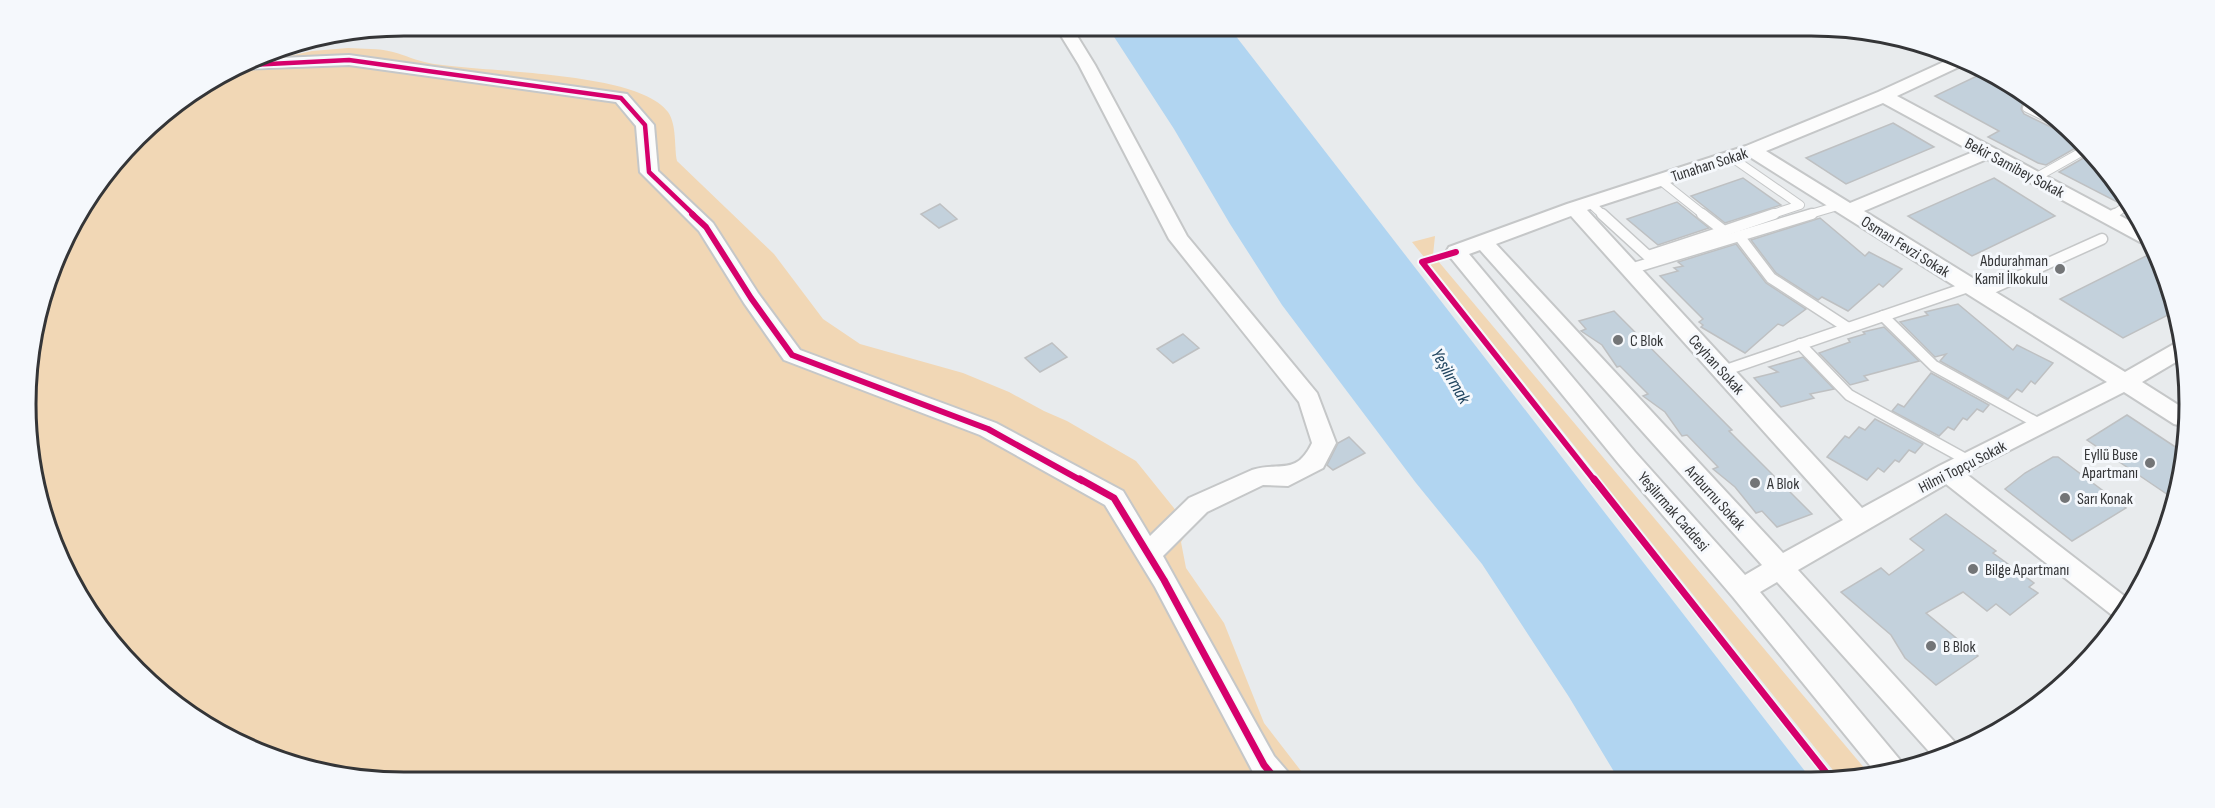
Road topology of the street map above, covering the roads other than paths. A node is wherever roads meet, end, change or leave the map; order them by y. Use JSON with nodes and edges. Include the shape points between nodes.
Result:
{"nodes":[{"id":1,"x":1069,"y":36,"type":"edge"},
{"id":2,"x":262,"y":64,"type":"edge"},
{"id":3,"x":1952,"y":64,"type":"edge"},
{"id":4,"x":1884,"y":96,"type":"junction"},
{"id":5,"x":2027,"y":108,"type":"dead end"},
{"id":6,"x":2034,"y":112,"type":"edge"},
{"id":7,"x":1752,"y":150,"type":"junction"},
{"id":8,"x":1988,"y":152,"type":"junction"},
{"id":9,"x":2080,"y":153,"type":"edge"},
{"id":10,"x":1731,"y":157,"type":"junction"},
{"id":11,"x":2035,"y":178,"type":"junction"},
{"id":12,"x":1660,"y":180,"type":"junction"},
{"id":13,"x":1582,"y":206,"type":"junction"},
{"id":14,"x":1845,"y":207,"type":"junction"},
{"id":15,"x":2123,"y":209,"type":"edge"},
{"id":16,"x":2109,"y":218,"type":"junction"},
{"id":17,"x":1724,"y":231,"type":"junction"},
{"id":18,"x":2137,"y":232,"type":"edge"},
{"id":19,"x":1738,"y":236,"type":"junction"},
{"id":20,"x":2102,"y":239,"type":"dead end"},
{"id":21,"x":1483,"y":242,"type":"junction"},
{"id":22,"x":1456,"y":252,"type":"joint"},
{"id":23,"x":1630,"y":269,"type":"junction"},
{"id":24,"x":1976,"y":289,"type":"junction"},
{"id":25,"x":1883,"y":316,"type":"junction"},
{"id":26,"x":1848,"y":328,"type":"junction"},
{"id":27,"x":1800,"y":344,"type":"junction"},
{"id":28,"x":2175,"y":352,"type":"edge"},
{"id":29,"x":1723,"y":371,"type":"junction"},
{"id":30,"x":2125,"y":382,"type":"junction"},
{"id":31,"x":2179,"y":416,"type":"edge"},
{"id":32,"x":2041,"y":425,"type":"junction"},
{"id":33,"x":1958,"y":467,"type":"junction"},
{"id":34,"x":1858,"y":521,"type":"junction"},
{"id":35,"x":1148,"y":554,"type":"junction"},
{"id":36,"x":1779,"y":567,"type":"junction"},
{"id":37,"x":1742,"y":589,"type":"junction"},
{"id":38,"x":2118,"y":606,"type":"edge"},
{"id":39,"x":1943,"y":747,"type":"edge"},
{"id":40,"x":1887,"y":764,"type":"edge"},
{"id":41,"x":1270,"y":772,"type":"edge"}],
"edges":[{"from":1,"to":35,"type":"street","via":[[1179,239],[1310,399],[1324,443],[1315,462],[1288,477],[1260,476],[1198,505]]},
{"from":2,"to":35,"type":"street","via":[[349,60],[621,98],[645,125],[649,172],[706,226],[792,355],[988,429],[1114,498]]},
{"from":3,"to":4,"type":"street","name":"Tunahan Sokak"},
{"from":4,"to":7,"type":"street","name":"Tunahan Sokak"},
{"from":4,"to":8,"type":"street","name":"Bekir Samibey Sokak"},
{"from":5,"to":6,"type":"lane"},
{"from":7,"to":10,"type":"street","name":"Tunahan Sokak"},
{"from":7,"to":14,"type":"street","name":"Osman Fevzi Sokak"},
{"from":8,"to":11,"type":"street","name":"Bekir Samibey Sokak"},
{"from":8,"to":14,"type":"street"},
{"from":9,"to":11,"type":"lane"},
{"from":10,"to":12,"type":"street","name":"Tunahan Sokak"},
{"from":10,"to":17,"type":"lane","via":[[1800,205]]},
{"from":11,"to":16,"type":"street","name":"Bekir Samibey Sokak"},
{"from":12,"to":13,"type":"street","name":"Tunahan Sokak"},
{"from":12,"to":17,"type":"lane"},
{"from":13,"to":17,"type":"lane","via":[[1648,256]]},
{"from":13,"to":21,"type":"street","name":"Tunahan Sokak"},
{"from":13,"to":23,"type":"street","name":"Ceyhan Sokak"},
{"from":14,"to":19,"type":"lane"},
{"from":14,"to":24,"type":"street","name":"Osman Fevzi Sokak"},
{"from":15,"to":16,"type":"lane"},
{"from":16,"to":18,"type":"street","name":"Bekir Samibey Sokak"},
{"from":19,"to":23,"type":"lane"},
{"from":19,"to":26,"type":"lane","via":[[1771,278]]},
{"from":20,"to":24,"type":"lane"},
{"from":21,"to":22,"type":"street","name":"Tunahan Sokak"},
{"from":21,"to":36,"type":"street","name":"Arıburnu Sokak"},
{"from":22,"to":37,"type":"street","name":"Yeşilırmak Caddesi"},
{"from":23,"to":29,"type":"street","name":"Ceyhan Sokak"},
{"from":24,"to":25,"type":"lane"},
{"from":24,"to":30,"type":"street","name":"Osman Fevzi Sokak"},
{"from":25,"to":26,"type":"lane"},
{"from":25,"to":32,"type":"lane","via":[[1934,366]]},
{"from":26,"to":27,"type":"lane"},
{"from":27,"to":29,"type":"lane"},
{"from":27,"to":33,"type":"lane","via":[[1849,395]]},
{"from":28,"to":30,"type":"street","name":"Hilmi Topçu Sokak"},
{"from":29,"to":34,"type":"street","name":"Ceyhan Sokak"},
{"from":30,"to":31,"type":"street","name":"Osman Fevzi Sokak"},
{"from":30,"to":32,"type":"street","name":"Hilmi Topçu Sokak"},
{"from":32,"to":33,"type":"street","name":"Hilmi Topçu Sokak"},
{"from":33,"to":34,"type":"street","name":"Hilmi Topçu Sokak"},
{"from":33,"to":38,"type":"street"},
{"from":34,"to":36,"type":"street","name":"Hilmi Topçu Sokak"},
{"from":35,"to":41,"type":"street"},
{"from":36,"to":37,"type":"street","name":"Hilmi Topçu Sokak"},
{"from":36,"to":39,"type":"street","name":"Arıburnu Sokak"},
{"from":37,"to":40,"type":"street","name":"Yeşilırmak Caddesi"}]}
